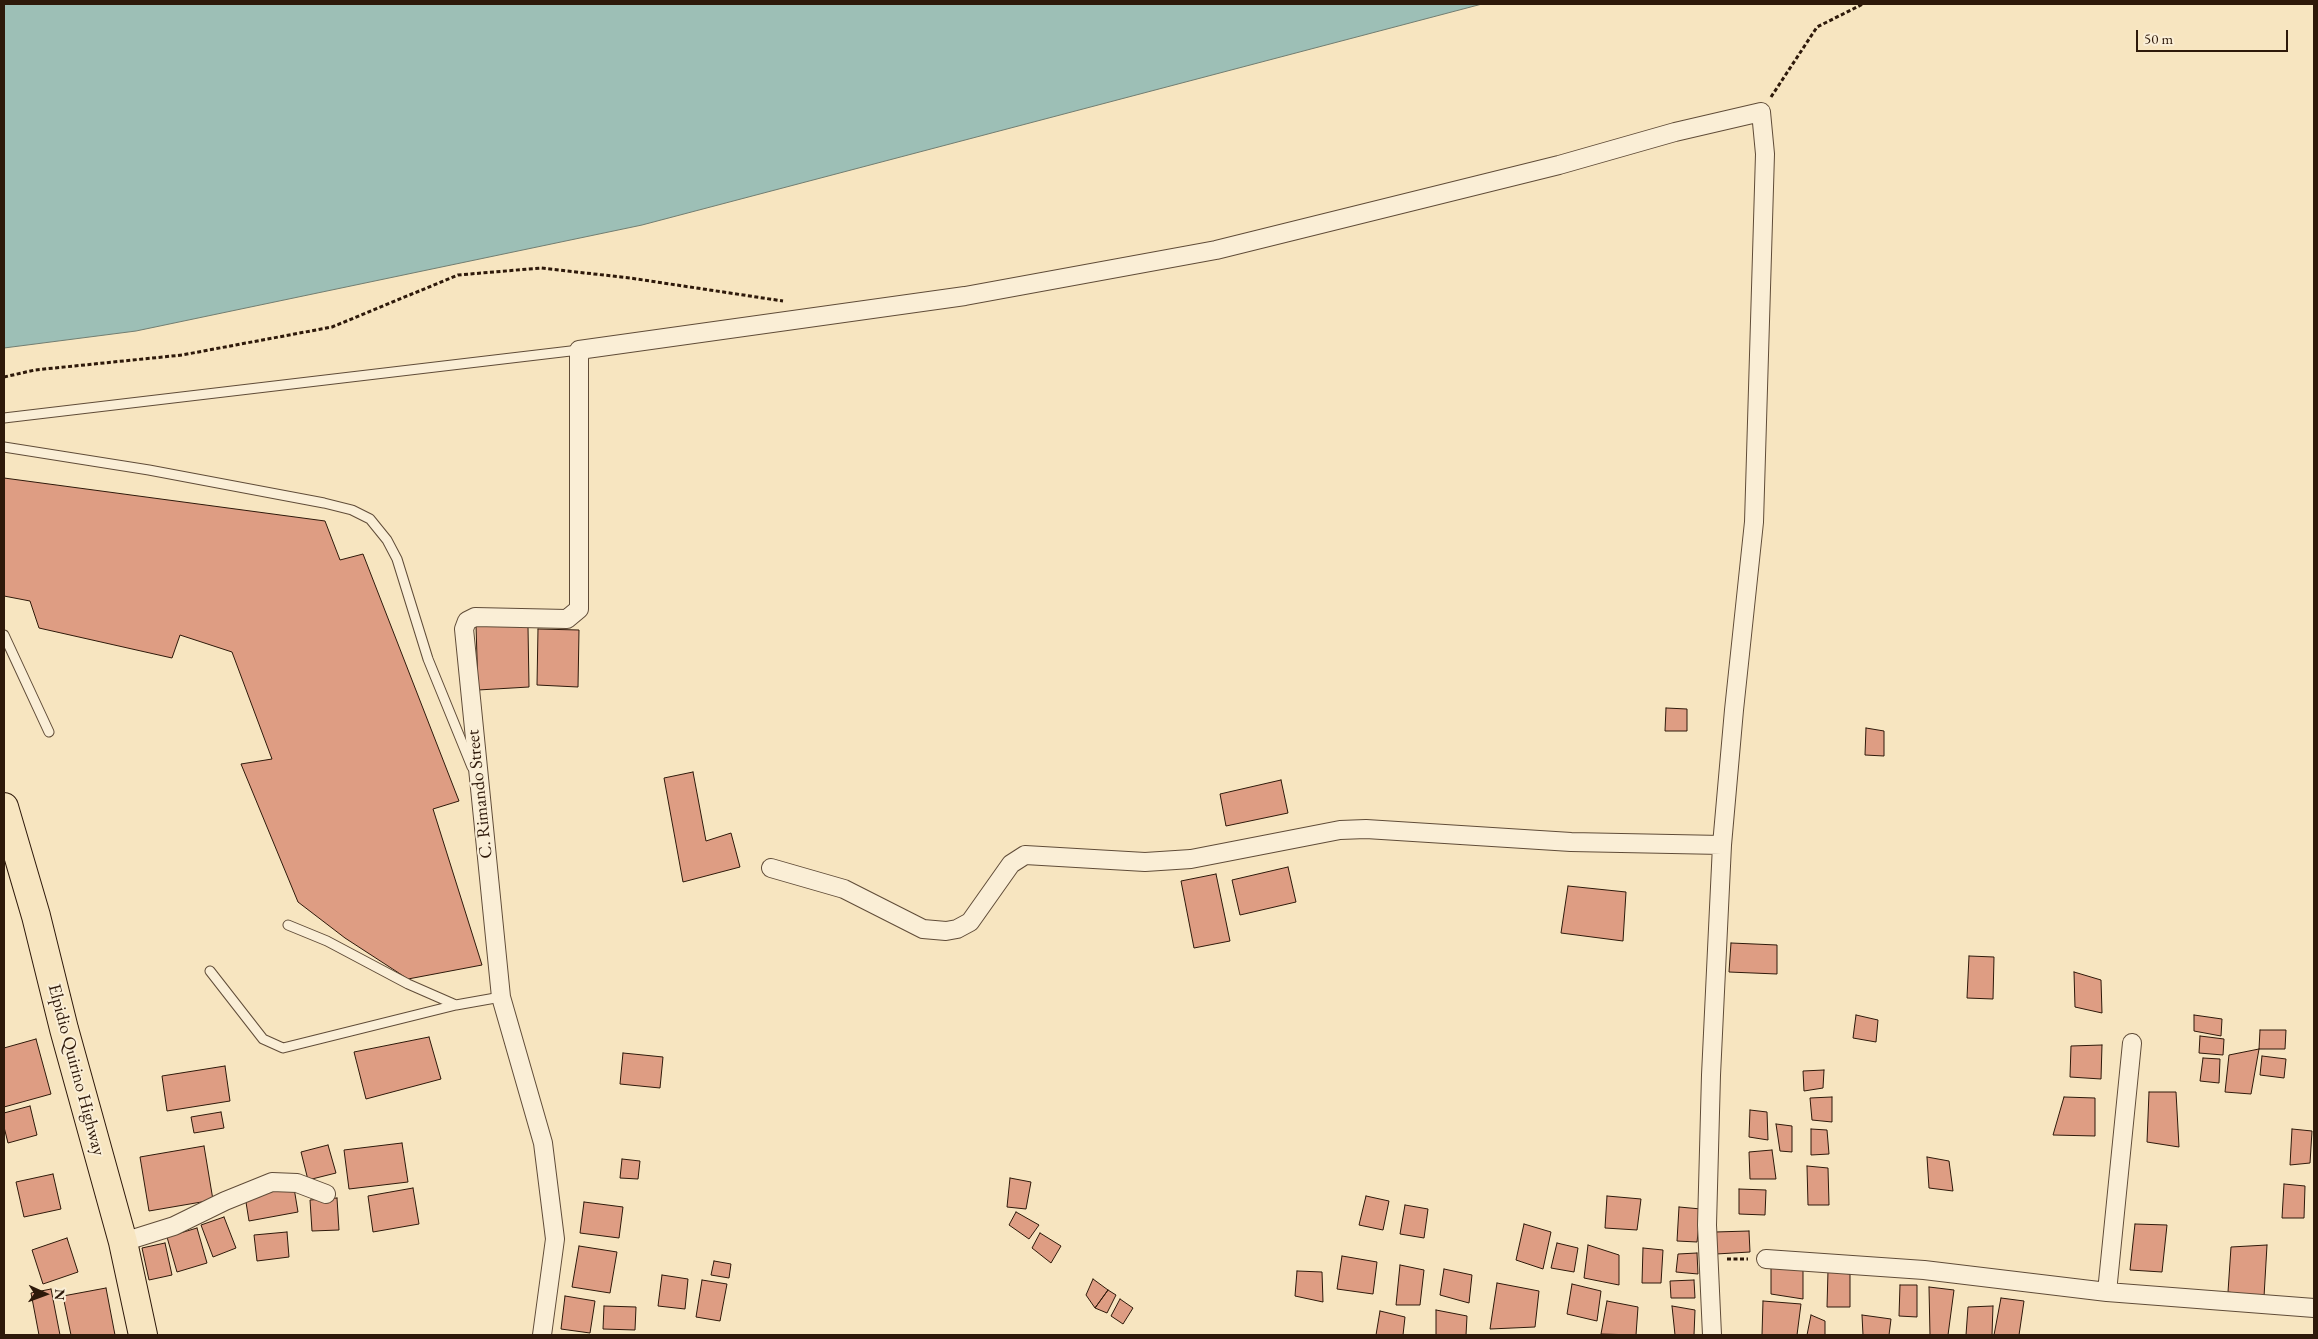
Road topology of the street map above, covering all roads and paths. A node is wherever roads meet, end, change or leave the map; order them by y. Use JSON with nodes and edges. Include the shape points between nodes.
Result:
{"nodes":[{"id":1,"x":1863,"y":4,"type":"edge"},
{"id":2,"x":1761,"y":112,"type":"junction"},
{"id":3,"x":793,"y":303,"type":"dead end"},
{"id":4,"x":579,"y":350,"type":"junction"},
{"id":5,"x":4,"y":377,"type":"edge"},
{"id":6,"x":4,"y":418,"type":"edge"},
{"id":7,"x":4,"y":447,"type":"edge"},
{"id":8,"x":4,"y":635,"type":"edge"},
{"id":9,"x":49,"y":732,"type":"dead end"},
{"id":10,"x":479,"y":784,"type":"junction"},
{"id":11,"x":4,"y":807,"type":"edge"},
{"id":12,"x":1722,"y":845,"type":"junction"},
{"id":13,"x":771,"y":868,"type":"dead end"},
{"id":14,"x":288,"y":925,"type":"dead end"},
{"id":15,"x":210,"y":971,"type":"dead end"},
{"id":16,"x":501,"y":997,"type":"junction"},
{"id":17,"x":456,"y":1005,"type":"junction"},
{"id":18,"x":2132,"y":1043,"type":"dead end"},
{"id":19,"x":326,"y":1194,"type":"dead end"},
{"id":20,"x":123,"y":1242,"type":"junction"},
{"id":21,"x":1707,"y":1259,"type":"junction"},
{"id":22,"x":1766,"y":1259,"type":"joint"},
{"id":23,"x":2107,"y":1292,"type":"junction"},
{"id":24,"x":2314,"y":1304,"type":"edge"},
{"id":25,"x":2314,"y":1308,"type":"edge"},
{"id":26,"x":143,"y":1335,"type":"edge"},
{"id":27,"x":542,"y":1335,"type":"edge"},
{"id":28,"x":1712,"y":1335,"type":"edge"}],
"edges":[{"from":1,"to":2,"type":"path","via":[[1816,27]]},
{"from":2,"to":4,"type":"street","via":[[1216,250],[965,296]]},
{"from":2,"to":12,"type":"street","via":[[1765,154],[1754,522]]},
{"from":3,"to":5,"type":"path","via":[[542,268],[467,274],[332,326],[182,355],[35,370]]},
{"from":4,"to":6,"type":"lane"},
{"from":4,"to":10,"type":"street","name":"C. Rimando Street","via":[[579,609],[567,619],[475,617],[467,621],[464,629]]},
{"from":7,"to":10,"type":"lane","via":[[324,503],[352,510],[370,520],[387,540],[396,559],[428,659]]},
{"from":8,"to":9,"type":"lane"},
{"from":10,"to":16,"type":"street","name":"C. Rimando Street"},
{"from":11,"to":20,"type":"highway","name":"Elpidio Quirino Highway","via":[[45,947],[64,1029]]},
{"from":12,"to":13,"type":"street","via":[[1571,842],[1366,829],[1340,830],[1191,859],[1145,862],[1025,855],[1011,864],[970,922],[946,931],[923,928],[844,889]]},
{"from":12,"to":21,"type":"street","via":[[1711,1075]]},
{"from":14,"to":17,"type":"lane"},
{"from":15,"to":17,"type":"lane","via":[[262,1039],[283,1048]]},
{"from":16,"to":17,"type":"lane"},
{"from":16,"to":27,"type":"street","name":"C. Rimando Street","via":[[543,1143],[555,1239]]},
{"from":18,"to":23,"type":"street"},
{"from":19,"to":20,"type":"street","via":[[297,1183],[272,1182],[174,1226]]},
{"from":20,"to":26,"type":"highway","name":"Elpidio Quirino Highway"},
{"from":21,"to":22,"type":"path"},
{"from":21,"to":28,"type":"street"},
{"from":22,"to":23,"type":"street","via":[[1924,1270]]},
{"from":23,"to":25,"type":"street"},
{"from":24,"to":25,"type":"street"}]}
